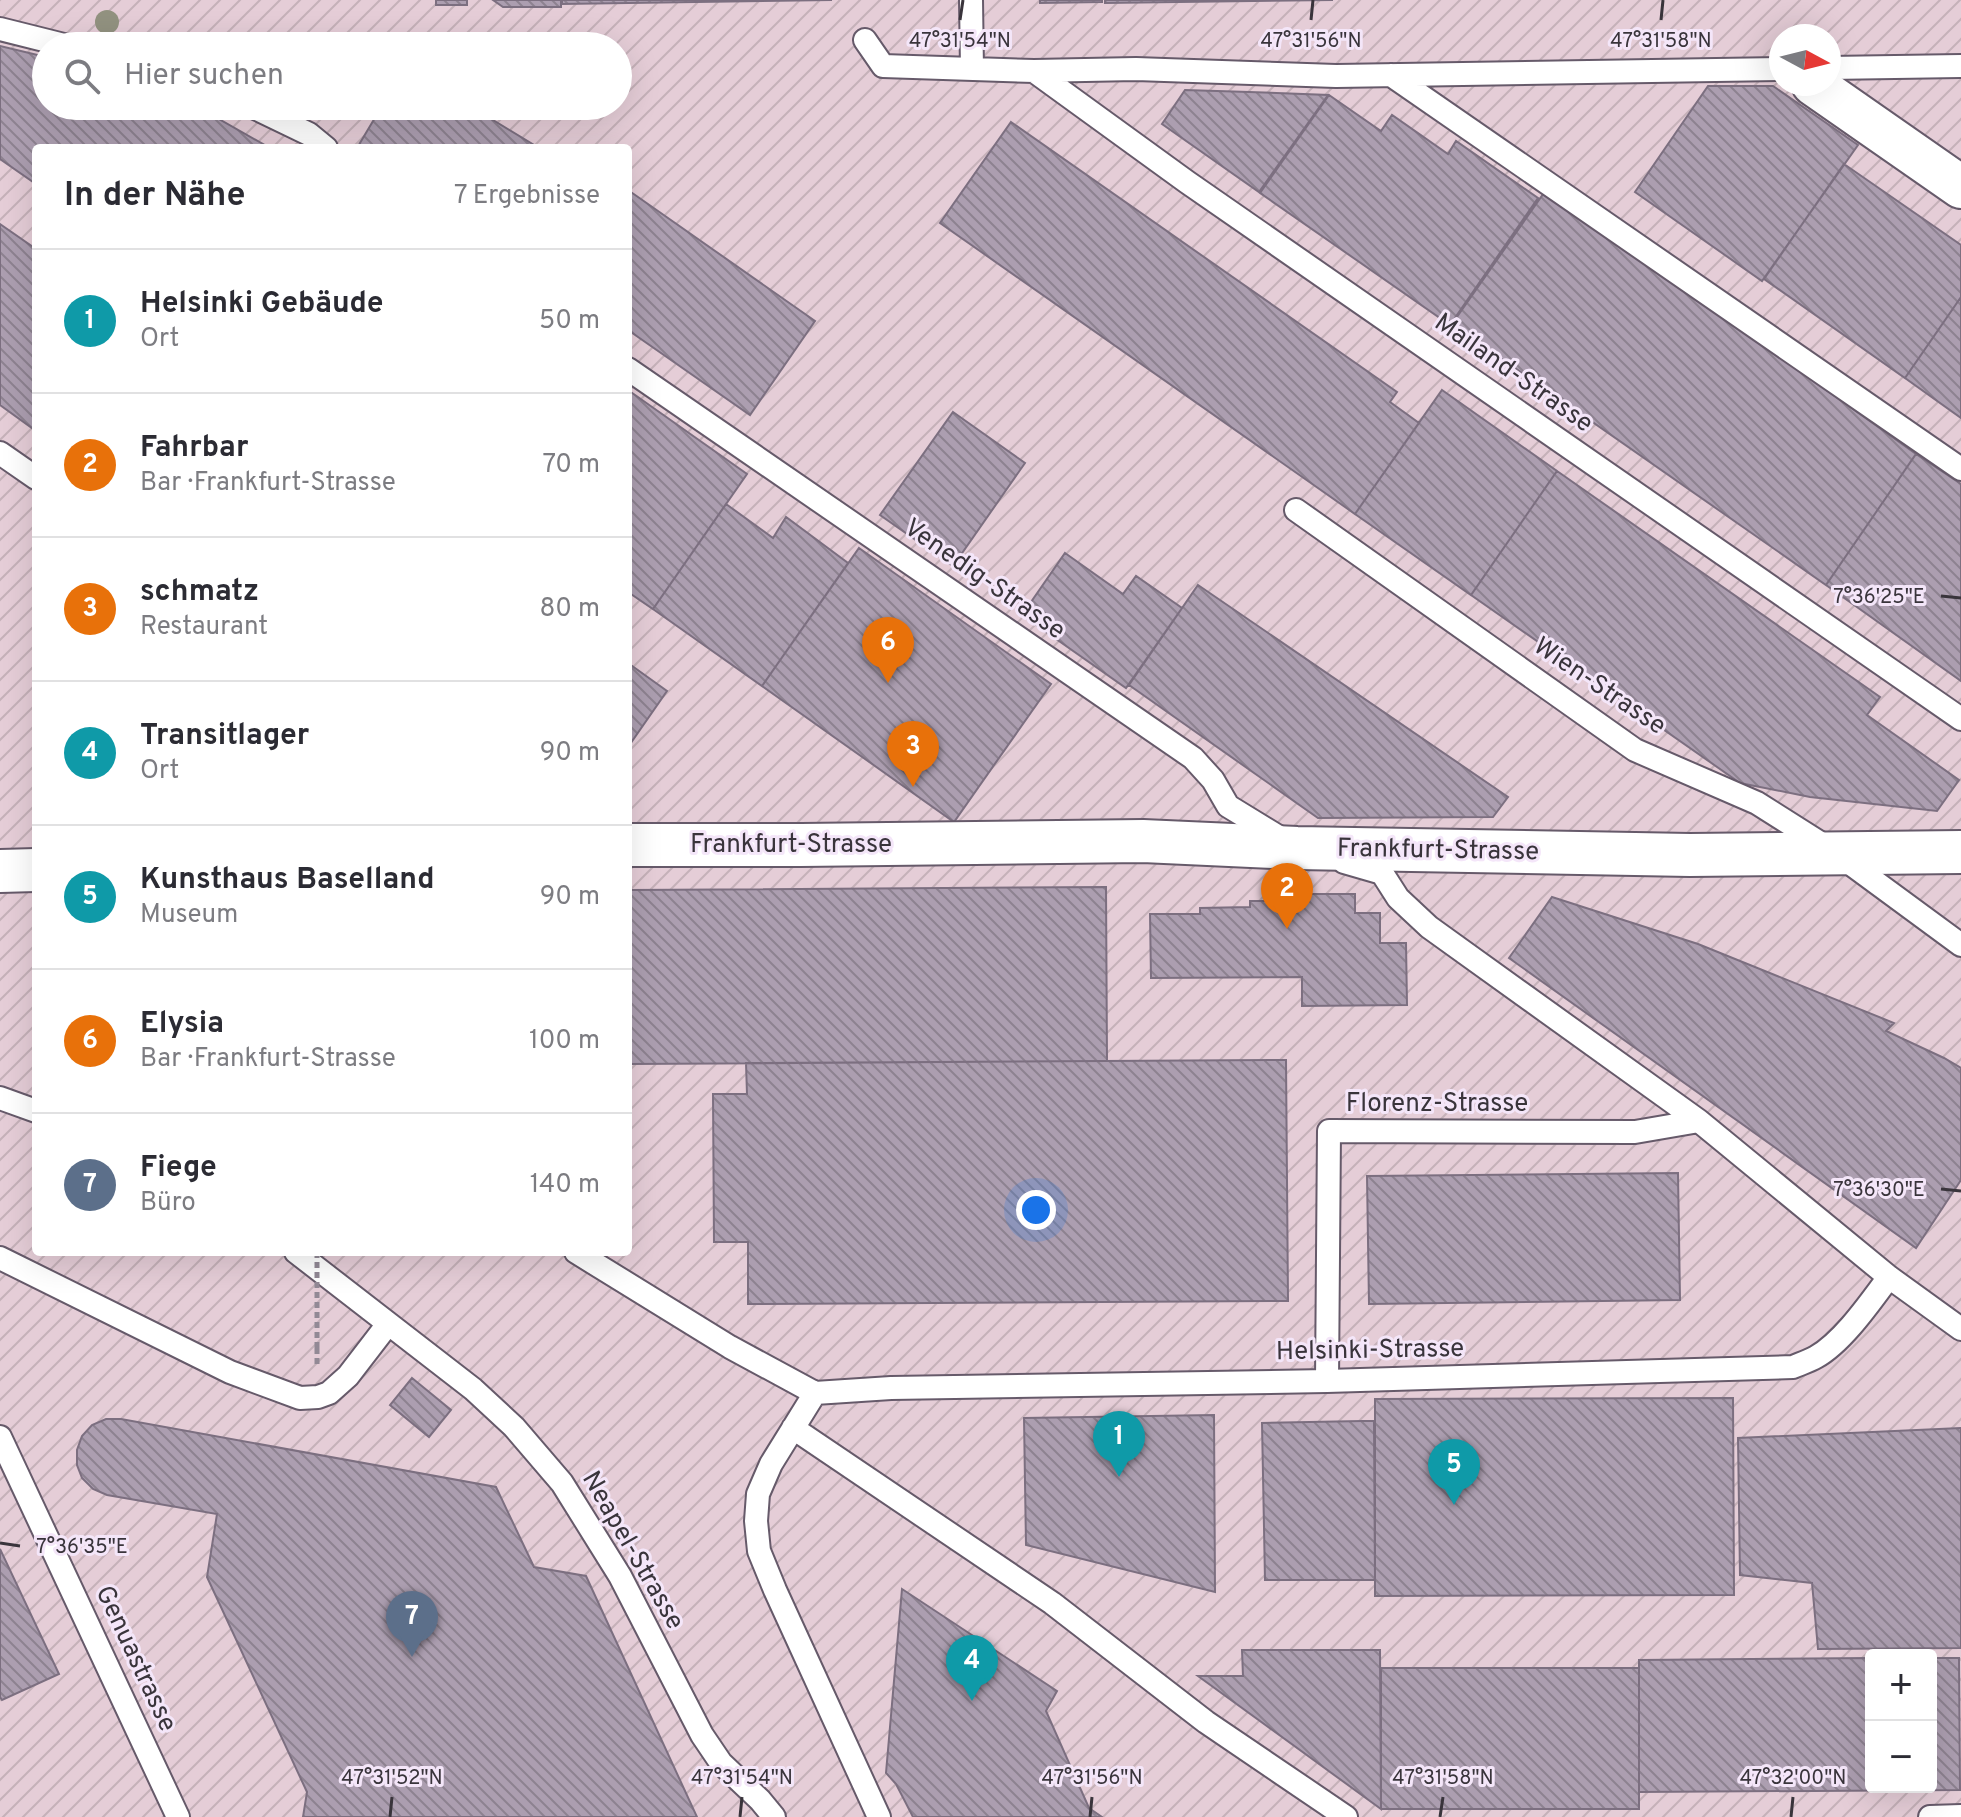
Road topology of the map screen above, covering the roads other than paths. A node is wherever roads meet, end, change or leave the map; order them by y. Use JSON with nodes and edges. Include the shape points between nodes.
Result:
{"nodes":[{"id":1,"x":971,"y":0,"type":"edge"},
{"id":2,"x":0,"y":29,"type":"edge"},
{"id":3,"x":32,"y":37,"type":"edge"},
{"id":4,"x":865,"y":40,"type":"dead end"},
{"id":5,"x":1961,"y":66,"type":"edge"},
{"id":6,"x":1841,"y":68,"type":"edge"},
{"id":7,"x":972,"y":69,"type":"junction"},
{"id":8,"x":1769,"y":69,"type":"edge"},
{"id":9,"x":1034,"y":71,"type":"junction"},
{"id":10,"x":1391,"y":75,"type":"junction"},
{"id":11,"x":1830,"y":96,"type":"edge"},
{"id":12,"x":280,"y":120,"type":"edge"},
{"id":13,"x":321,"y":144,"type":"edge"},
{"id":14,"x":1961,"y":187,"type":"edge"},
{"id":15,"x":632,"y":372,"type":"edge"},
{"id":16,"x":0,"y":453,"type":"edge"},
{"id":17,"x":1961,"y":469,"type":"edge"},
{"id":18,"x":32,"y":475,"type":"edge"},
{"id":19,"x":1296,"y":510,"type":"dead end"},
{"id":20,"x":1961,"y":719,"type":"edge"},
{"id":21,"x":632,"y":845,"type":"edge"},
{"id":22,"x":1297,"y":848,"type":"junction"},
{"id":23,"x":1961,"y":852,"type":"edge"},
{"id":24,"x":1836,"y":853,"type":"junction"},
{"id":25,"x":32,"y":870,"type":"edge"},
{"id":26,"x":0,"y":871,"type":"edge"},
{"id":27,"x":1961,"y":945,"type":"edge"},
{"id":28,"x":0,"y":1098,"type":"edge"},
{"id":29,"x":32,"y":1110,"type":"edge"},
{"id":30,"x":1699,"y":1121,"type":"junction"},
{"id":31,"x":302,"y":1256,"type":"edge"},
{"id":32,"x":582,"y":1256,"type":"edge"},
{"id":33,"x":0,"y":1258,"type":"edge"},
{"id":34,"x":1889,"y":1277,"type":"junction"},
{"id":35,"x":388,"y":1324,"type":"junction"},
{"id":36,"x":1961,"y":1329,"type":"edge"},
{"id":37,"x":1327,"y":1381,"type":"junction"},
{"id":38,"x":815,"y":1393,"type":"junction"},
{"id":39,"x":793,"y":1428,"type":"junction"},
{"id":40,"x":0,"y":1437,"type":"edge"},
{"id":41,"x":1961,"y":1816,"type":"edge"},
{"id":42,"x":178,"y":1817,"type":"edge"},
{"id":43,"x":774,"y":1817,"type":"edge"},
{"id":44,"x":879,"y":1817,"type":"edge"},
{"id":45,"x":1346,"y":1817,"type":"edge"},
{"id":46,"x":1930,"y":1817,"type":"edge"}],
"edges":[{"from":1,"to":7,"type":"lane"},
{"from":2,"to":3,"type":"lane"},
{"from":4,"to":7,"type":"lane","via":[[883,66]]},
{"from":5,"to":6,"type":"lane"},
{"from":7,"to":9,"type":"lane"},
{"from":8,"to":10,"type":"lane"},
{"from":9,"to":10,"type":"lane"},
{"from":9,"to":20,"type":"lane","name":"Mailand-Strasse"},
{"from":10,"to":17,"type":"lane"},
{"from":11,"to":14,"type":"street"},
{"from":12,"to":13,"type":"lane"},
{"from":15,"to":22,"type":"lane","name":"Venedig-Strasse","via":[[1193,758],[1228,806]]},
{"from":16,"to":18,"type":"lane"},
{"from":19,"to":24,"type":"lane","name":"Wien-Strasse","via":[[1635,750],[1757,803]]},
{"from":21,"to":22,"type":"street","name":"Frankfurt-Strasse","via":[[1143,841]]},
{"from":22,"to":24,"type":"street","name":"Frankfurt-Strasse"},
{"from":22,"to":30,"type":"lane","via":[[1382,873],[1398,898],[1429,927]]},
{"from":23,"to":24,"type":"street","name":"Frankfurt-Strasse"},
{"from":24,"to":27,"type":"lane","name":"Wien-Strasse"},
{"from":25,"to":26,"type":"street"},
{"from":28,"to":29,"type":"lane"},
{"from":30,"to":34,"type":"lane"},
{"from":30,"to":37,"type":"lane","name":"Florenz-Strasse","via":[[1635,1132],[1329,1131]]},
{"from":31,"to":35,"type":"lane","name":"Neapel-Strasse"},
{"from":32,"to":38,"type":"lane"},
{"from":33,"to":35,"type":"lane","via":[[230,1372],[300,1398],[329,1393]]},
{"from":34,"to":36,"type":"lane"},
{"from":34,"to":37,"type":"lane","name":"Helsinki-Strasse","via":[[1839,1338],[1819,1356],[1793,1367]]},
{"from":35,"to":43,"type":"lane","name":"Neapel-Strasse","via":[[473,1389],[562,1483],[620,1576],[702,1735],[721,1763]]},
{"from":37,"to":38,"type":"lane","name":"Helsinki-Strasse"},
{"from":38,"to":39,"type":"lane"},
{"from":39,"to":44,"type":"lane","via":[[758,1494],[759,1551]]},
{"from":39,"to":45,"type":"lane","via":[[1052,1603],[1206,1722]]},
{"from":40,"to":42,"type":"lane","name":"Genuastrasse"},
{"from":41,"to":46,"type":"lane"}]}
